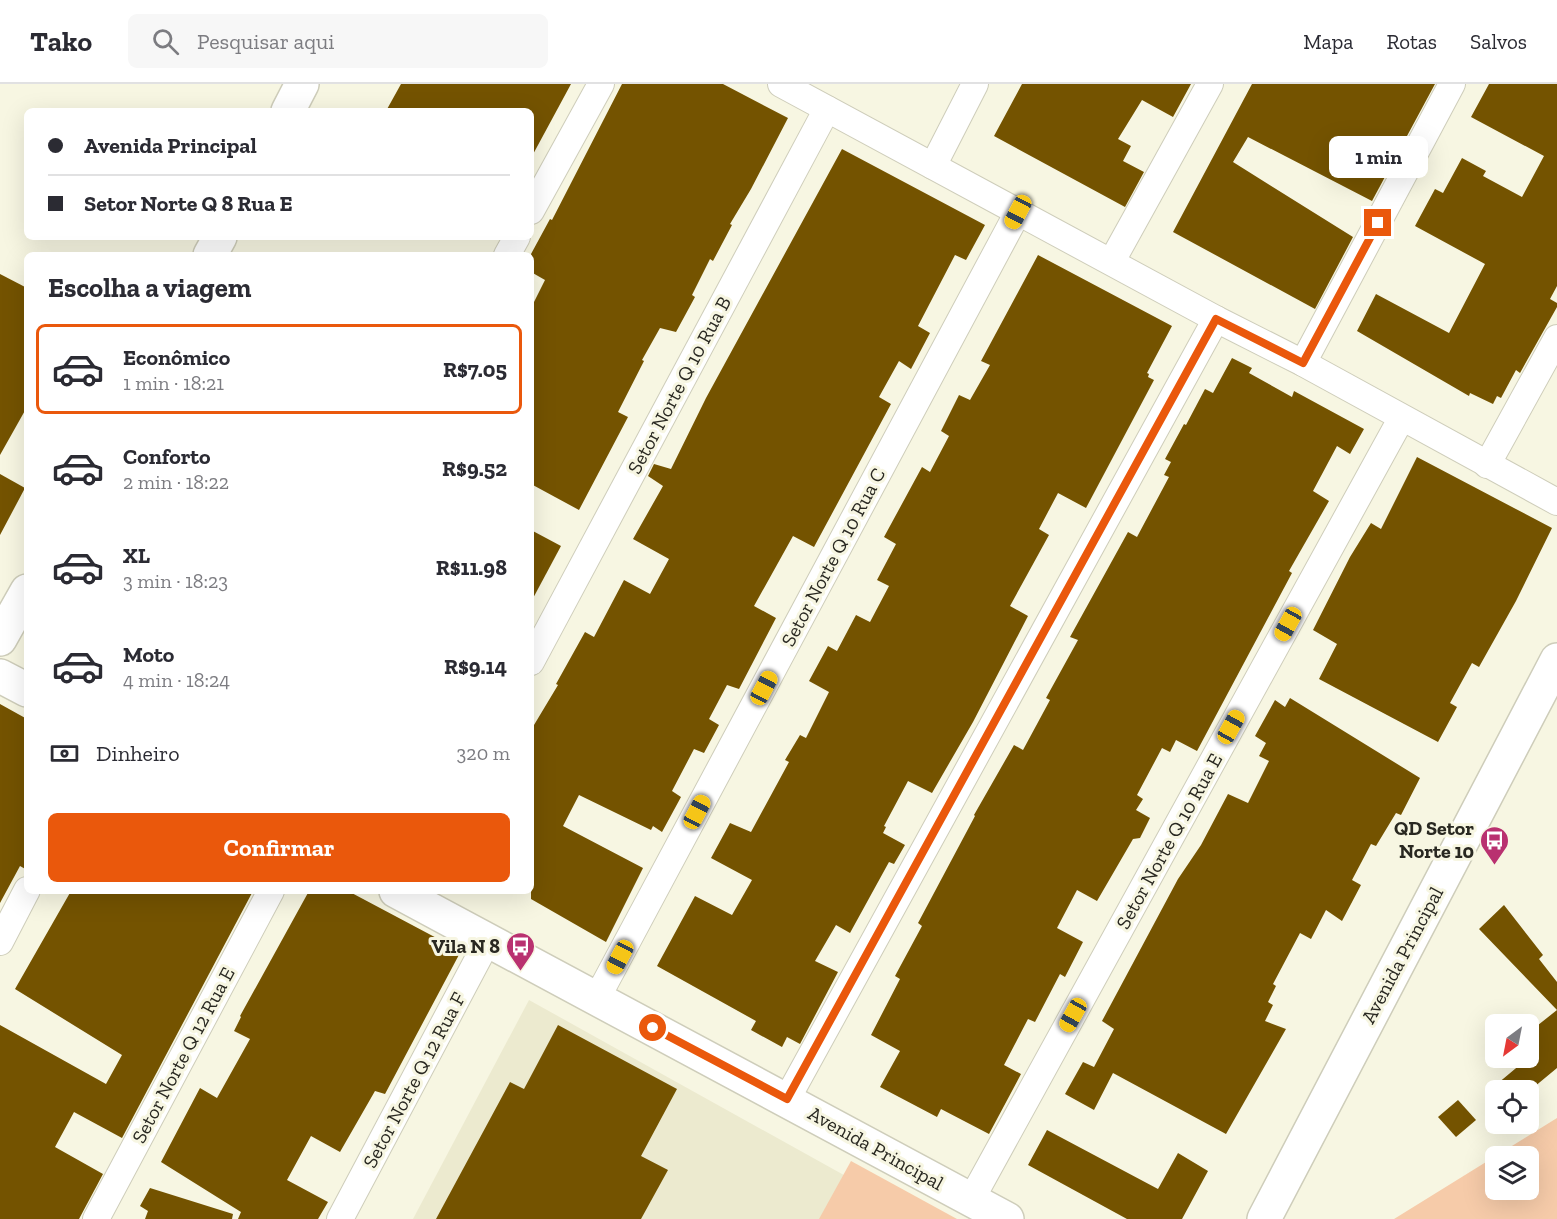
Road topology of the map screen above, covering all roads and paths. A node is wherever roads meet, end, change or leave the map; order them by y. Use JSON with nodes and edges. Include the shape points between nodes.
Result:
{"nodes":[{"id":1,"x":302,"y":84,"type":"edge"},
{"id":2,"x":601,"y":84,"type":"edge"},
{"id":3,"x":781,"y":84,"type":"edge"},
{"id":4,"x":975,"y":84,"type":"edge"},
{"id":5,"x":1210,"y":84,"type":"edge"},
{"id":6,"x":1452,"y":84,"type":"edge"},
{"id":7,"x":290,"y":108,"type":"edge"},
{"id":8,"x":827,"y":109,"type":"junction"},
{"id":9,"x":933,"y":166,"type":"junction"},
{"id":10,"x":534,"y":206,"type":"edge"},
{"id":11,"x":1018,"y":212,"type":"junction"},
{"id":12,"x":1112,"y":261,"type":"junction"},
{"id":13,"x":1216,"y":319,"type":"junction"},
{"id":14,"x":1557,"y":338,"type":"edge"},
{"id":15,"x":1303,"y":363,"type":"junction"},
{"id":16,"x":1401,"y":418,"type":"junction"},
{"id":17,"x":1487,"y":465,"type":"junction"},
{"id":18,"x":1557,"y":502,"type":"edge"},
{"id":19,"x":24,"y":596,"type":"edge"},
{"id":20,"x":0,"y":639,"type":"edge"},
{"id":21,"x":534,"y":656,"type":"edge"},
{"id":22,"x":1557,"y":660,"type":"edge"},
{"id":23,"x":0,"y":676,"type":"edge"},
{"id":24,"x":24,"y":688,"type":"edge"},
{"id":25,"x":25,"y":894,"type":"edge"},
{"id":26,"x":269,"y":894,"type":"edge"},
{"id":27,"x":405,"y":894,"type":"edge"},
{"id":28,"x":0,"y":942,"type":"edge"},
{"id":29,"x":488,"y":942,"type":"junction"},
{"id":30,"x":597,"y":998,"type":"junction"},
{"id":31,"x":787,"y":1099,"type":"junction"},
{"id":32,"x":971,"y":1200,"type":"junction"},
{"id":33,"x":96,"y":1219,"type":"edge"},
{"id":34,"x":340,"y":1219,"type":"edge"},
{"id":35,"x":1007,"y":1219,"type":"edge"},
{"id":36,"x":1264,"y":1219,"type":"edge"}],
"edges":[{"from":1,"to":7,"type":"street"},
{"from":2,"to":10,"type":"street"},
{"from":3,"to":8,"type":"street"},
{"from":4,"to":9,"type":"street"},
{"from":5,"to":12,"type":"street"},
{"from":6,"to":15,"type":"street"},
{"from":8,"to":9,"type":"street"},
{"from":8,"to":21,"type":"street","name":"Setor Norte Q 10 Rua B"},
{"from":9,"to":11,"type":"street"},
{"from":11,"to":12,"type":"street"},
{"from":11,"to":30,"type":"street","name":"Setor Norte Q 10 Rua C"},
{"from":12,"to":13,"type":"street"},
{"from":13,"to":15,"type":"street"},
{"from":13,"to":31,"type":"street"},
{"from":14,"to":17,"type":"street"},
{"from":15,"to":16,"type":"street"},
{"from":16,"to":17,"type":"street"},
{"from":16,"to":32,"type":"street","name":"Setor Norte Q 10 Rua E"},
{"from":17,"to":18,"type":"street"},
{"from":19,"to":20,"type":"street"},
{"from":22,"to":36,"type":"street","name":"Avenida Principal"},
{"from":23,"to":24,"type":"street"},
{"from":25,"to":28,"type":"street"},
{"from":26,"to":33,"type":"street","name":"Setor Norte Q 12 Rua E"},
{"from":27,"to":29,"type":"street","name":"Avenida Principal"},
{"from":29,"to":30,"type":"street","name":"Avenida Principal"},
{"from":29,"to":34,"type":"street","name":"Setor Norte Q 12 Rua F"},
{"from":30,"to":31,"type":"street","name":"Avenida Principal"},
{"from":31,"to":32,"type":"street","name":"Avenida Principal","via":[[870,1148]]},
{"from":32,"to":35,"type":"street","name":"Avenida Principal"}]}
